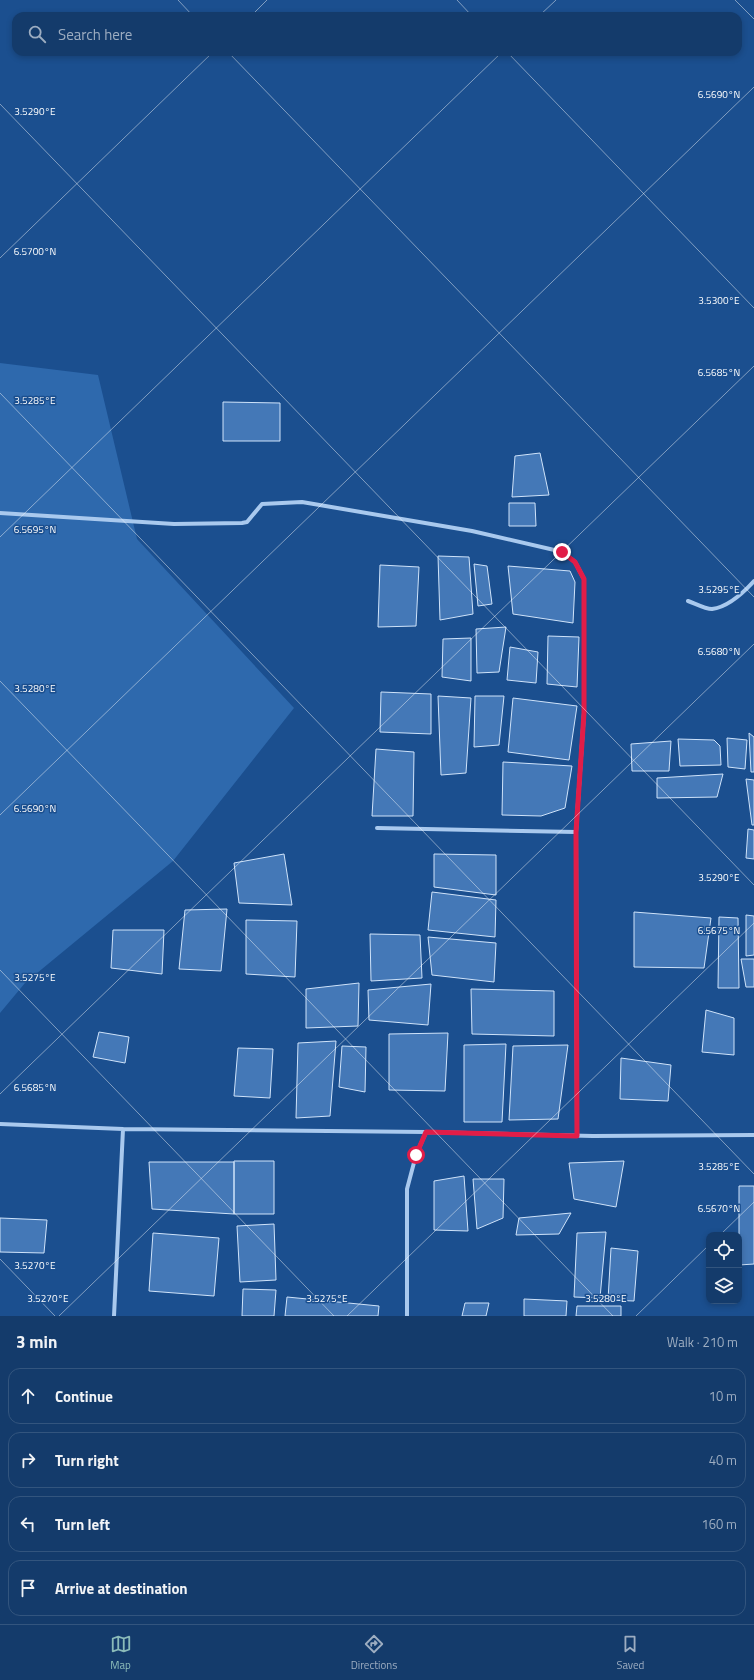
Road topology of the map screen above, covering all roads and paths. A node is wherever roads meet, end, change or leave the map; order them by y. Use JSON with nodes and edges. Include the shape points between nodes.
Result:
{"nodes":[{"id":1,"x":0,"y":513,"type":"edge"},
{"id":2,"x":754,"y":581,"type":"edge"},
{"id":3,"x":688,"y":601,"type":"dead end"},
{"id":4,"x":377,"y":828,"type":"dead end"},
{"id":5,"x":576,"y":832,"type":"junction"},
{"id":6,"x":0,"y":1124,"type":"edge"},
{"id":7,"x":124,"y":1128,"type":"junction"},
{"id":8,"x":426,"y":1132,"type":"junction"},
{"id":9,"x":754,"y":1135,"type":"edge"},
{"id":10,"x":577,"y":1136,"type":"junction"},
{"id":11,"x":114,"y":1316,"type":"edge"},
{"id":12,"x":407,"y":1316,"type":"edge"}],
"edges":[{"from":1,"to":5,"type":"street","via":[[174,524],[242,523],[247,522],[262,504],[302,502],[472,531],[562,552],[575,562],[584,579],[584,713]]},
{"from":2,"to":3,"type":"street","via":[[730,602],[711,609]]},
{"from":4,"to":5,"type":"street"},
{"from":5,"to":10,"type":"street"},
{"from":6,"to":7,"type":"street"},
{"from":7,"to":8,"type":"street"},
{"from":7,"to":11,"type":"street"},
{"from":8,"to":10,"type":"street"},
{"from":8,"to":12,"type":"street","via":[[406,1189]]},
{"from":9,"to":10,"type":"street"}]}
